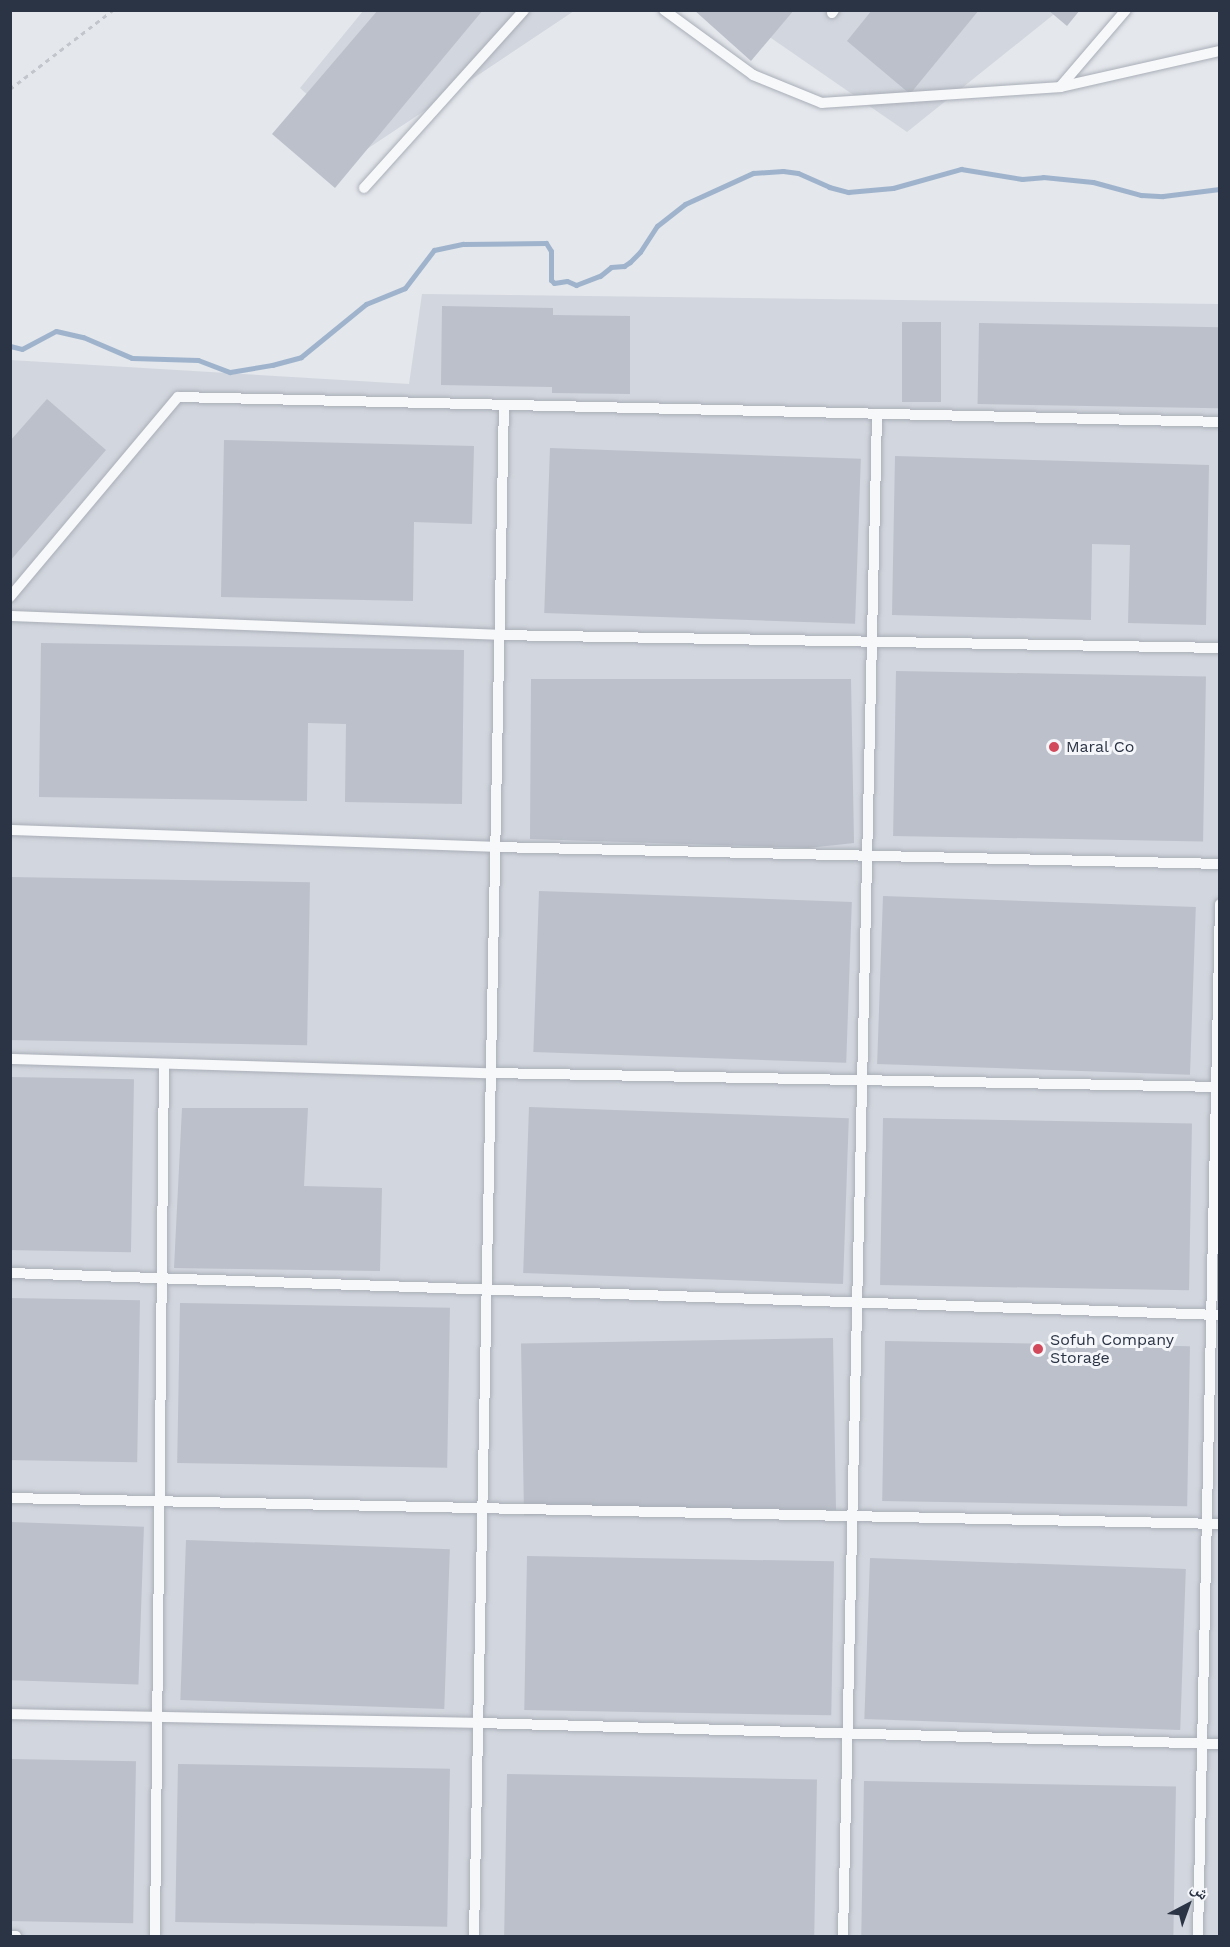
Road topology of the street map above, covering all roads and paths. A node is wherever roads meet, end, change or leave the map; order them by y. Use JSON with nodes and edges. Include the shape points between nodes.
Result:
{"nodes":[{"id":1,"x":113,"y":10,"type":"edge"},
{"id":2,"x":524,"y":10,"type":"edge"},
{"id":3,"x":664,"y":10,"type":"edge"},
{"id":4,"x":1126,"y":10,"type":"edge"},
{"id":5,"x":1220,"y":51,"type":"edge"},
{"id":6,"x":1060,"y":87,"type":"junction"},
{"id":7,"x":10,"y":89,"type":"edge"},
{"id":8,"x":364,"y":188,"type":"dead end"},
{"id":9,"x":504,"y":405,"type":"junction"},
{"id":10,"x":878,"y":414,"type":"junction"},
{"id":11,"x":1220,"y":422,"type":"edge"},
{"id":12,"x":10,"y":597,"type":"edge"},
{"id":13,"x":10,"y":616,"type":"edge"},
{"id":14,"x":500,"y":635,"type":"junction"},
{"id":15,"x":872,"y":642,"type":"junction"},
{"id":16,"x":1220,"y":648,"type":"edge"},
{"id":17,"x":10,"y":830,"type":"edge"},
{"id":18,"x":495,"y":847,"type":"junction"},
{"id":19,"x":867,"y":855,"type":"junction"},
{"id":20,"x":1220,"y":864,"type":"edge"},
{"id":21,"x":1220,"y":904,"type":"edge"},
{"id":22,"x":10,"y":1059,"type":"edge"},
{"id":23,"x":164,"y":1064,"type":"junction"},
{"id":24,"x":491,"y":1073,"type":"junction"},
{"id":25,"x":862,"y":1080,"type":"junction"},
{"id":26,"x":1218,"y":1087,"type":"edge"},
{"id":27,"x":10,"y":1273,"type":"edge"},
{"id":28,"x":162,"y":1278,"type":"junction"},
{"id":29,"x":487,"y":1289,"type":"junction"},
{"id":30,"x":857,"y":1302,"type":"junction"},
{"id":31,"x":1216,"y":1314,"type":"edge"},
{"id":32,"x":10,"y":1498,"type":"edge"},
{"id":33,"x":160,"y":1502,"type":"junction"},
{"id":34,"x":483,"y":1508,"type":"junction"},
{"id":35,"x":852,"y":1516,"type":"junction"},
{"id":36,"x":1208,"y":1523,"type":"junction"},
{"id":37,"x":1220,"y":1524,"type":"edge"},
{"id":38,"x":10,"y":1714,"type":"edge"},
{"id":39,"x":157,"y":1716,"type":"junction"},
{"id":40,"x":478,"y":1723,"type":"junction"},
{"id":41,"x":847,"y":1734,"type":"junction"},
{"id":42,"x":1202,"y":1744,"type":"junction"},
{"id":43,"x":1220,"y":1744,"type":"edge"},
{"id":44,"x":10,"y":1936,"type":"edge"},
{"id":45,"x":16,"y":1936,"type":"edge"},
{"id":46,"x":155,"y":1936,"type":"edge"},
{"id":47,"x":474,"y":1936,"type":"edge"},
{"id":48,"x":843,"y":1936,"type":"edge"},
{"id":49,"x":1198,"y":1936,"type":"edge"}],
"edges":[{"from":1,"to":7,"type":"path"},
{"from":2,"to":8,"type":"lane"},
{"from":3,"to":6,"type":"lane","via":[[753,75],[822,103]]},
{"from":4,"to":6,"type":"lane"},
{"from":5,"to":6,"type":"lane"},
{"from":9,"to":10,"type":"lane"},
{"from":9,"to":12,"type":"lane","via":[[178,398]]},
{"from":9,"to":14,"type":"lane"},
{"from":10,"to":11,"type":"lane"},
{"from":10,"to":15,"type":"lane"},
{"from":13,"to":14,"type":"lane"},
{"from":14,"to":15,"type":"lane"},
{"from":14,"to":18,"type":"lane"},
{"from":15,"to":16,"type":"lane"},
{"from":15,"to":19,"type":"lane"},
{"from":17,"to":18,"type":"lane"},
{"from":18,"to":19,"type":"lane"},
{"from":18,"to":24,"type":"lane"},
{"from":19,"to":20,"type":"lane"},
{"from":19,"to":25,"type":"lane"},
{"from":21,"to":26,"type":"lane"},
{"from":22,"to":23,"type":"lane"},
{"from":23,"to":24,"type":"lane"},
{"from":23,"to":28,"type":"lane"},
{"from":24,"to":25,"type":"lane"},
{"from":24,"to":29,"type":"lane"},
{"from":25,"to":26,"type":"lane"},
{"from":25,"to":30,"type":"lane"},
{"from":26,"to":31,"type":"lane"},
{"from":27,"to":28,"type":"lane"},
{"from":28,"to":29,"type":"lane"},
{"from":28,"to":33,"type":"lane"},
{"from":29,"to":30,"type":"lane"},
{"from":29,"to":34,"type":"lane"},
{"from":30,"to":31,"type":"lane"},
{"from":30,"to":35,"type":"lane"},
{"from":31,"to":36,"type":"lane"},
{"from":32,"to":33,"type":"lane"},
{"from":33,"to":34,"type":"lane"},
{"from":33,"to":39,"type":"lane"},
{"from":34,"to":35,"type":"lane"},
{"from":34,"to":40,"type":"lane"},
{"from":35,"to":36,"type":"lane"},
{"from":35,"to":41,"type":"lane"},
{"from":36,"to":37,"type":"lane"},
{"from":36,"to":42,"type":"lane"},
{"from":38,"to":39,"type":"lane"},
{"from":39,"to":40,"type":"lane"},
{"from":39,"to":46,"type":"lane"},
{"from":40,"to":41,"type":"lane"},
{"from":40,"to":47,"type":"lane"},
{"from":41,"to":42,"type":"lane"},
{"from":41,"to":48,"type":"lane"},
{"from":42,"to":43,"type":"lane"},
{"from":42,"to":49,"type":"lane"},
{"from":44,"to":45,"type":"lane"}]}
